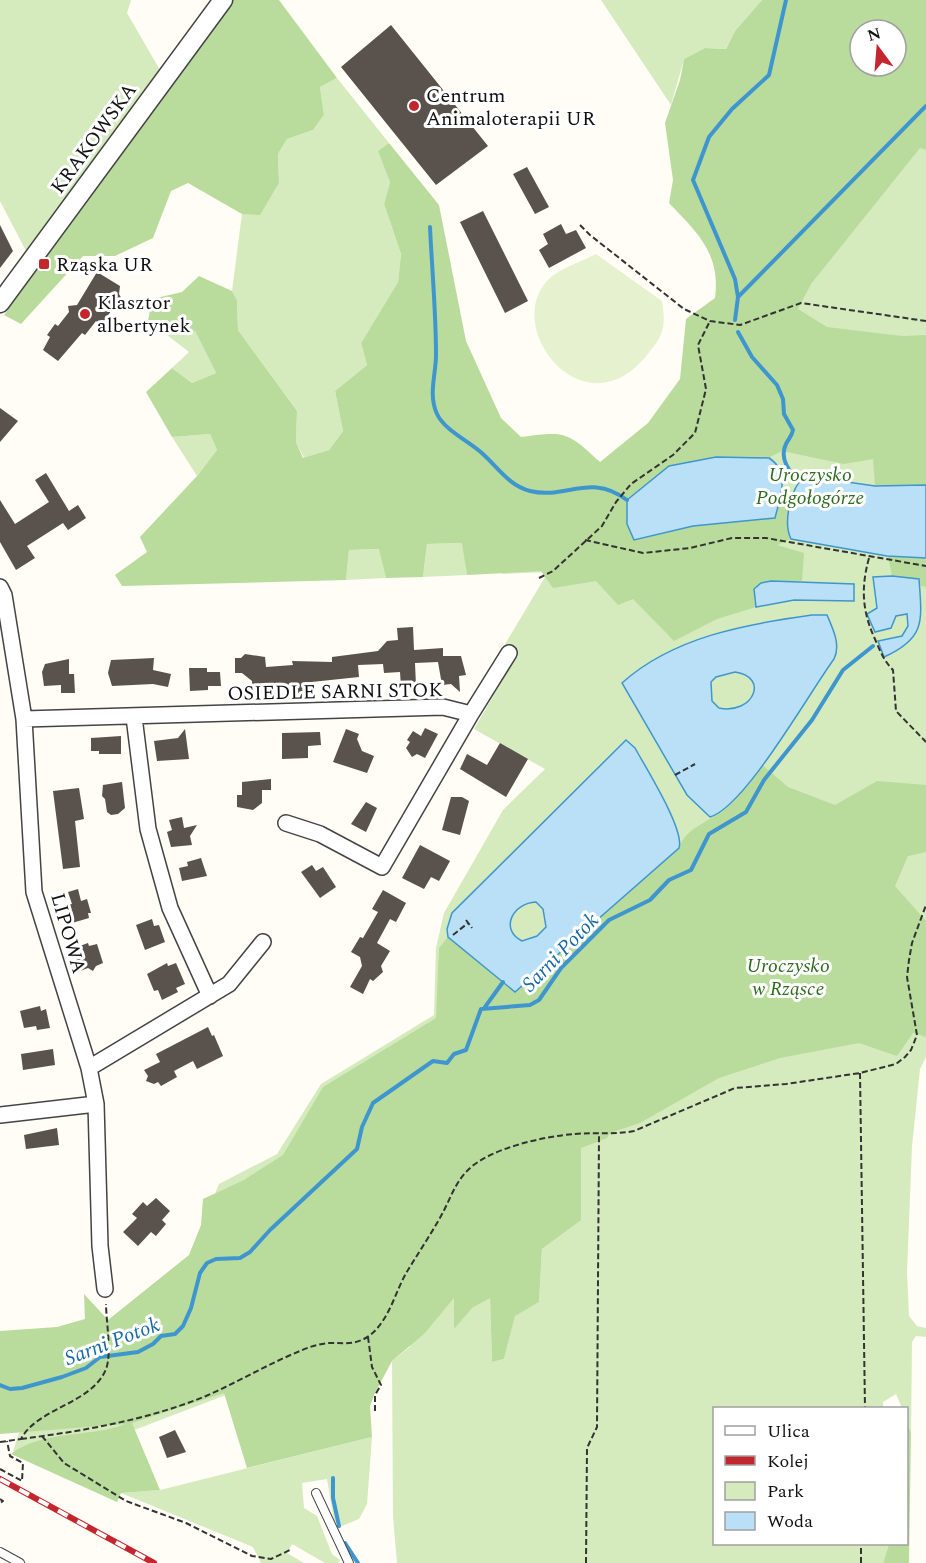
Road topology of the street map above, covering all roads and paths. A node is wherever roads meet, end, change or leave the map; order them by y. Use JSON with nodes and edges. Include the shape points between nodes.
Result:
{"nodes":[{"id":1,"x":223,"y":0,"type":"edge"},
{"id":2,"x":580,"y":225,"type":"dead end"},
{"id":3,"x":0,"y":303,"type":"edge"},
{"id":4,"x":710,"y":321,"type":"junction"},
{"id":5,"x":926,"y":321,"type":"edge"},
{"id":6,"x":585,"y":540,"type":"junction"},
{"id":7,"x":869,"y":558,"type":"junction"},
{"id":8,"x":926,"y":566,"type":"edge"},
{"id":9,"x":539,"y":578,"type":"dead end"},
{"id":10,"x":0,"y":587,"type":"edge"},
{"id":11,"x":4,"y":614,"type":"edge"},
{"id":12,"x":509,"y":653,"type":"dead end"},
{"id":13,"x":471,"y":714,"type":"junction"},
{"id":14,"x":134,"y":717,"type":"junction"},
{"id":15,"x":24,"y":718,"type":"junction"},
{"id":16,"x":926,"y":742,"type":"edge"},
{"id":17,"x":695,"y":764,"type":"dead end"},
{"id":18,"x":675,"y":775,"type":"dead end"},
{"id":19,"x":286,"y":823,"type":"dead end"},
{"id":20,"x":926,"y":905,"type":"edge"},
{"id":21,"x":472,"y":928,"type":"dead end"},
{"id":22,"x":453,"y":935,"type":"dead end"},
{"id":23,"x":263,"y":942,"type":"dead end"},
{"id":24,"x":210,"y":996,"type":"junction"},
{"id":25,"x":89,"y":1068,"type":"junction"},
{"id":26,"x":860,"y":1073,"type":"junction"},
{"id":27,"x":96,"y":1104,"type":"junction"},
{"id":28,"x":0,"y":1115,"type":"edge"},
{"id":29,"x":599,"y":1134,"type":"junction"},
{"id":30,"x":105,"y":1289,"type":"joint"},
{"id":31,"x":368,"y":1337,"type":"junction"},
{"id":32,"x":865,"y":1407,"type":"edge"},
{"id":33,"x":375,"y":1411,"type":"dead end"},
{"id":34,"x":42,"y":1436,"type":"junction"},
{"id":35,"x":21,"y":1439,"type":"junction"},
{"id":36,"x":0,"y":1442,"type":"edge"},
{"id":37,"x":7,"y":1442,"type":"junction"},
{"id":38,"x":0,"y":1469,"type":"edge"},
{"id":39,"x":316,"y":1493,"type":"dead end"},
{"id":40,"x":861,"y":1545,"type":"edge"},
{"id":41,"x":290,"y":1550,"type":"dead end"},
{"id":42,"x":0,"y":1552,"type":"edge"},
{"id":43,"x":20,"y":1563,"type":"edge"},
{"id":44,"x":349,"y":1563,"type":"edge"},
{"id":45,"x":586,"y":1563,"type":"edge"},
{"id":46,"x":861,"y":1563,"type":"edge"}],
"edges":[{"from":1,"to":3,"type":"street","name":"KRAKOWSKA"},
{"from":2,"to":4,"type":"path","via":[[684,309]]},
{"from":4,"to":5,"type":"path","via":[[740,326],[801,303]]},
{"from":4,"to":6,"type":"path","via":[[698,345],[706,389],[695,433],[673,455],[631,484],[602,526]]},
{"from":6,"to":7,"type":"path","via":[[644,553],[732,538],[766,538]]},
{"from":6,"to":9,"type":"path","via":[[553,571]]},
{"from":7,"to":8,"type":"path"},
{"from":7,"to":16,"type":"path","via":[[863,585],[866,621],[884,661],[893,670],[896,711]]},
{"from":10,"to":11,"type":"street","name":"LIPOWA"},
{"from":11,"to":15,"type":"street","name":"LIPOWA"},
{"from":12,"to":13,"type":"street"},
{"from":13,"to":14,"type":"street","name":"OSIEDLE SARNI STOK","via":[[443,707]]},
{"from":13,"to":19,"type":"street","via":[[382,867],[320,834]]},
{"from":14,"to":15,"type":"street","name":"OSIEDLE SARNI STOK"},
{"from":14,"to":24,"type":"street","via":[[148,829],[170,908]]},
{"from":15,"to":25,"type":"street","name":"LIPOWA","via":[[34,892]]},
{"from":17,"to":18,"type":"path"},
{"from":20,"to":26,"type":"path","via":[[912,944],[907,977],[917,1035],[911,1050],[896,1064]]},
{"from":21,"to":22,"type":"path","via":[[467,921]]},
{"from":23,"to":24,"type":"street","via":[[229,984]]},
{"from":24,"to":25,"type":"street"},
{"from":25,"to":27,"type":"street","name":"LIPOWA"},
{"from":26,"to":29,"type":"path","via":[[735,1088],[634,1131]]},
{"from":26,"to":32,"type":"path"},
{"from":27,"to":28,"type":"street"},
{"from":27,"to":30,"type":"street","name":"LIPOWA"},
{"from":29,"to":31,"type":"path","via":[[538,1140],[492,1155],[470,1168],[405,1274],[387,1315]]},
{"from":29,"to":45,"type":"path","via":[[597,1428],[587,1448]]},
{"from":30,"to":35,"type":"path","via":[[106,1368],[75,1400],[30,1426]]},
{"from":31,"to":33,"type":"path","via":[[372,1367],[381,1384],[375,1395]]},
{"from":31,"to":34,"type":"path","via":[[356,1343],[330,1343],[299,1351],[175,1407],[85,1431]]},
{"from":34,"to":35,"type":"path"},
{"from":34,"to":41,"type":"path","via":[[64,1463],[126,1501],[186,1523],[252,1556],[271,1559]]},
{"from":35,"to":37,"type":"path"},
{"from":36,"to":37,"type":"path"},
{"from":37,"to":38,"type":"path","via":[[10,1456],[23,1463],[22,1481]]},
{"from":39,"to":44,"type":"lane"},
{"from":40,"to":46,"type":"path"},
{"from":42,"to":43,"type":"lane"}]}
